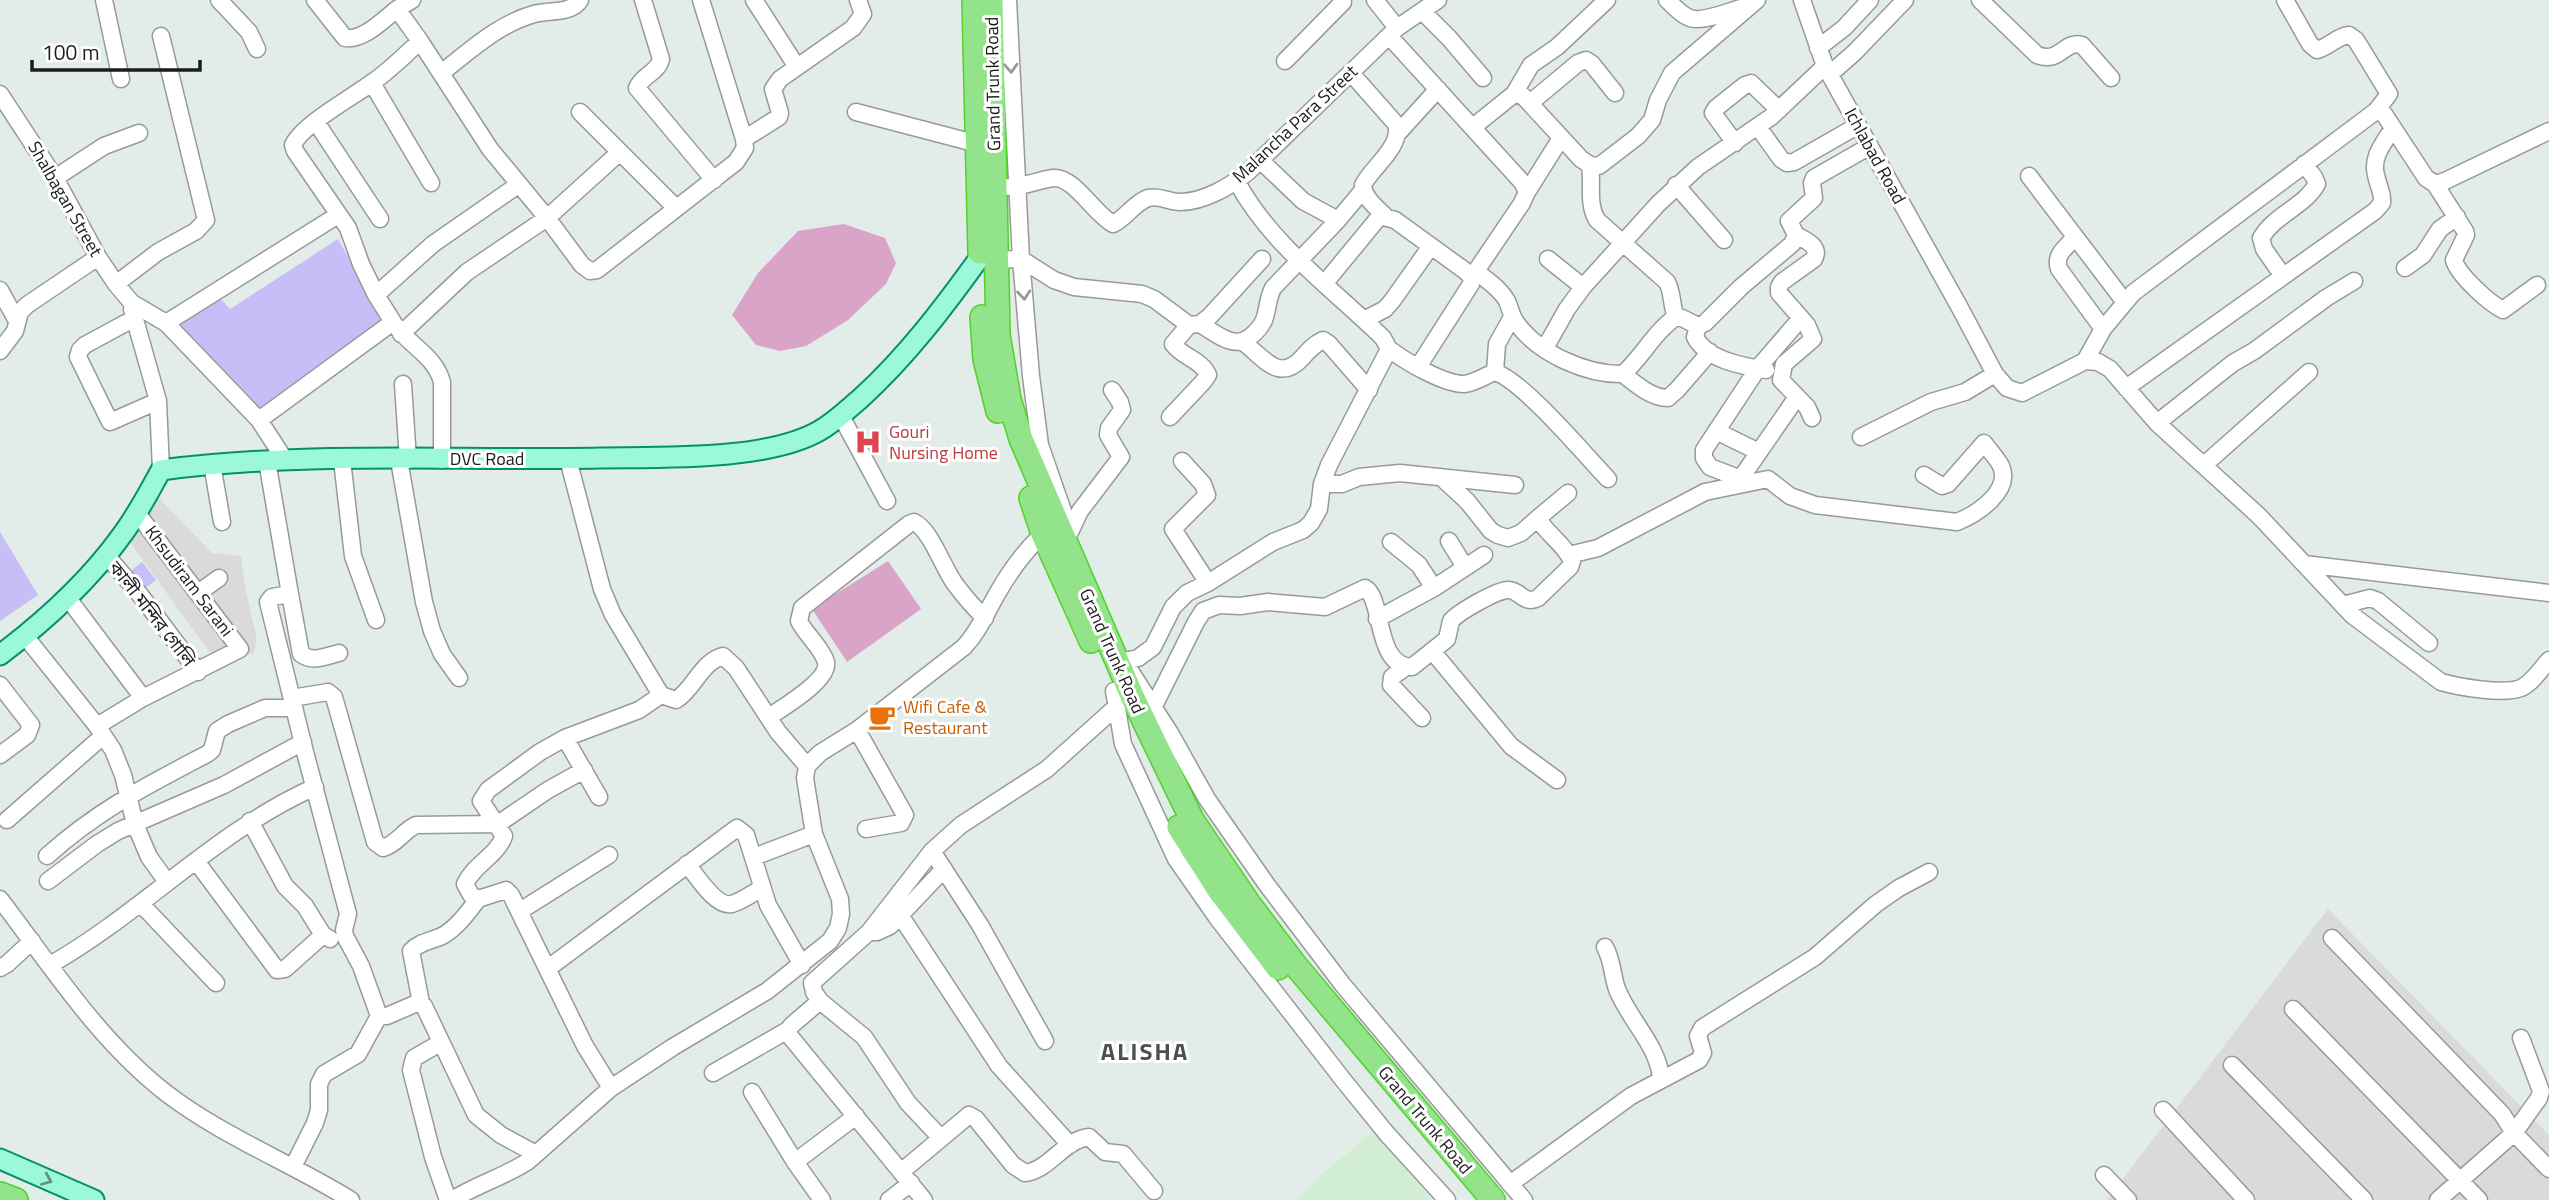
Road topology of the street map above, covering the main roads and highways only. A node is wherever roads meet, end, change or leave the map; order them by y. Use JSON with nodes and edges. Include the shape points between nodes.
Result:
{"nodes":[{"id":1,"x":974,"y":0,"type":"edge"},
{"id":2,"x":991,"y":0,"type":"edge"},
{"id":3,"x":997,"y":188,"type":"junction"},
{"id":4,"x":988,"y":258,"type":"junction"},
{"id":5,"x":1057,"y":530,"type":"junction"},
{"id":6,"x":0,"y":655,"type":"edge"},
{"id":7,"x":0,"y":1160,"type":"edge"},
{"id":8,"x":0,"y":1194,"type":"edge"},
{"id":9,"x":16,"y":1200,"type":"edge"},
{"id":10,"x":94,"y":1200,"type":"edge"},
{"id":11,"x":1474,"y":1200,"type":"edge"},
{"id":12,"x":1493,"y":1200,"type":"edge"}],
"edges":[{"from":1,"to":3,"type":"highway","name":"Grand Trunk Road","via":[[978,144]]},
{"from":2,"to":3,"type":"highway","name":"Grand Trunk Road"},
{"from":3,"to":4,"type":"highway","name":"Grand Trunk Road"},
{"from":4,"to":5,"type":"highway","name":"Grand Trunk Road","via":[[983,339],[990,387],[1006,437]]},
{"from":4,"to":6,"type":"main road","name":"DVC Road","via":[[876,384],[841,416],[791,443],[685,457],[276,460],[161,470],[106,555],[67,597]]},
{"from":5,"to":11,"type":"highway","name":"Grand Trunk Road","via":[[1115,699],[1183,835],[1291,985]]},
{"from":5,"to":12,"type":"highway","name":"Grand Trunk Road","via":[[1192,820],[1296,966]]},
{"from":7,"to":10,"type":"main road","one_way":true},
{"from":8,"to":9,"type":"highway"}]}
